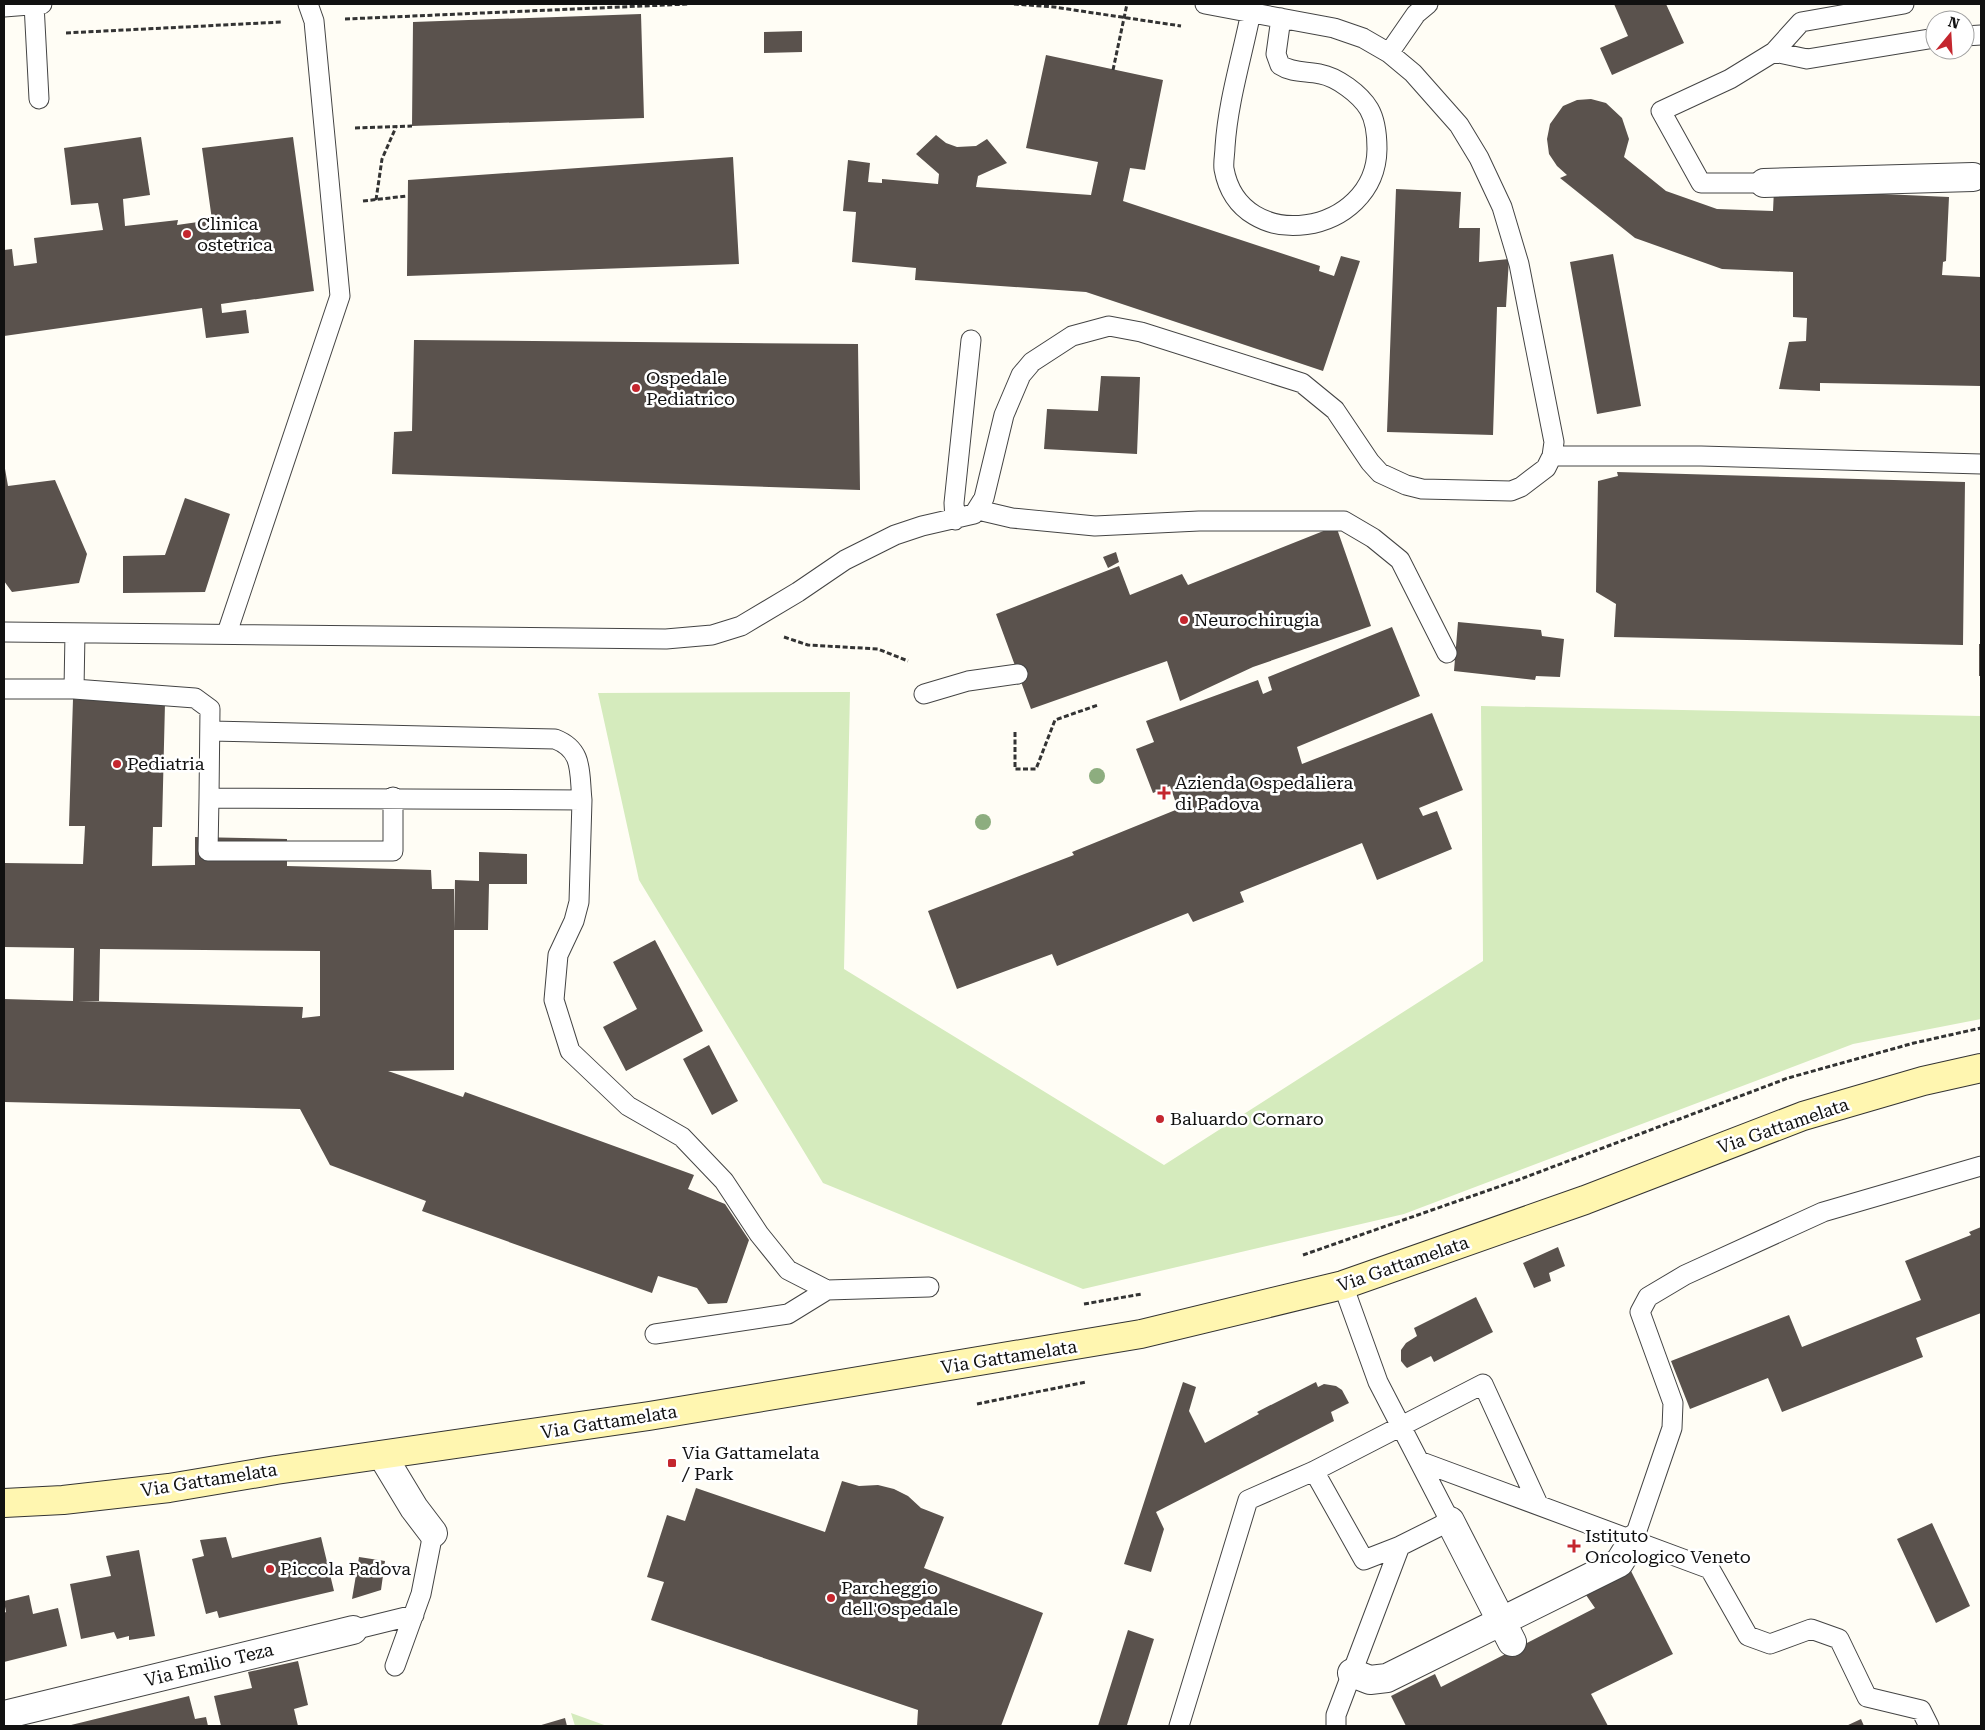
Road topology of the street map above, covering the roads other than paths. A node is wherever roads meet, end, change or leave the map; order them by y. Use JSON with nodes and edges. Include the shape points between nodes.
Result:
{"nodes":[{"id":1,"x":34,"y":4,"type":"edge"},
{"id":2,"x":42,"y":4,"type":"edge"},
{"id":3,"x":308,"y":4,"type":"edge"},
{"id":4,"x":1205,"y":4,"type":"edge"},
{"id":5,"x":1428,"y":4,"type":"edge"},
{"id":6,"x":1904,"y":4,"type":"edge"},
{"id":7,"x":4,"y":7,"type":"edge"},
{"id":8,"x":1251,"y":12,"type":"junction"},
{"id":9,"x":1281,"y":18,"type":"junction"},
{"id":10,"x":1925,"y":40,"type":"edge"},
{"id":11,"x":1774,"y":52,"type":"junction"},
{"id":12,"x":1389,"y":53,"type":"junction"},
{"id":13,"x":39,"y":99,"type":"dead end"},
{"id":14,"x":1977,"y":177,"type":"edge"},
{"id":15,"x":1759,"y":183,"type":"joint"},
{"id":16,"x":971,"y":340,"type":"dead end"},
{"id":17,"x":1552,"y":456,"type":"junction"},
{"id":18,"x":1981,"y":464,"type":"edge"},
{"id":19,"x":978,"y":510,"type":"junction"},
{"id":20,"x":955,"y":520,"type":"junction"},
{"id":21,"x":4,"y":632,"type":"edge"},
{"id":22,"x":75,"y":633,"type":"junction"},
{"id":23,"x":227,"y":633,"type":"junction"},
{"id":24,"x":1447,"y":653,"type":"dead end"},
{"id":25,"x":1018,"y":674,"type":"dead end"},
{"id":26,"x":4,"y":689,"type":"edge"},
{"id":27,"x":74,"y":689,"type":"junction"},
{"id":28,"x":924,"y":694,"type":"dead end"},
{"id":29,"x":212,"y":731,"type":"junction"},
{"id":30,"x":209,"y":798,"type":"junction"},
{"id":31,"x":394,"y":798,"type":"junction"},
{"id":32,"x":582,"y":800,"type":"junction"},
{"id":33,"x":1981,"y":1068,"type":"edge"},
{"id":34,"x":1981,"y":1166,"type":"edge"},
{"id":35,"x":1343,"y":1286,"type":"junction"},
{"id":36,"x":929,"y":1287,"type":"dead end"},
{"id":37,"x":827,"y":1290,"type":"junction"},
{"id":38,"x":655,"y":1334,"type":"dead end"},
{"id":39,"x":1400,"y":1425,"type":"junction"},
{"id":40,"x":382,"y":1455,"type":"junction"},
{"id":41,"x":1419,"y":1461,"type":"junction"},
{"id":42,"x":1314,"y":1471,"type":"junction"},
{"id":43,"x":4,"y":1503,"type":"edge"},
{"id":44,"x":1538,"y":1504,"type":"junction"},
{"id":45,"x":1450,"y":1521,"type":"junction"},
{"id":46,"x":433,"y":1533,"type":"joint"},
{"id":47,"x":1634,"y":1539,"type":"junction"},
{"id":48,"x":1400,"y":1546,"type":"junction"},
{"id":49,"x":414,"y":1616,"type":"junction"},
{"id":50,"x":353,"y":1630,"type":"joint"},
{"id":51,"x":1507,"y":1631,"type":"junction"},
{"id":52,"x":395,"y":1666,"type":"dead end"},
{"id":53,"x":1352,"y":1673,"type":"junction"},
{"id":54,"x":4,"y":1715,"type":"edge"},
{"id":55,"x":1179,"y":1726,"type":"edge"},
{"id":56,"x":1336,"y":1726,"type":"edge"},
{"id":57,"x":1929,"y":1726,"type":"edge"}],
"edges":[{"from":1,"to":2,"type":"lane"},
{"from":1,"to":7,"type":"lane"},
{"from":1,"to":13,"type":"lane"},
{"from":3,"to":23,"type":"lane","via":[[314,21],[340,296]]},
{"from":4,"to":8,"type":"lane"},
{"from":5,"to":12,"type":"lane","via":[[1416,14]]},
{"from":6,"to":11,"type":"lane","via":[[1801,22]]},
{"from":8,"to":9,"type":"lane"},
{"from":8,"to":9,"type":"lane","via":[[1227,127],[1224,168],[1232,194],[1249,212],[1265,221],[1305,226],[1346,210],[1362,194],[1374,173],[1376,132],[1368,108],[1348,88],[1322,74],[1291,70],[1280,65],[1276,54]]},
{"from":9,"to":12,"type":"lane","via":[[1334,28]]},
{"from":10,"to":11,"type":"lane","via":[[1807,59]]},
{"from":11,"to":15,"type":"lane","via":[[1730,79],[1661,111],[1701,183]]},
{"from":12,"to":17,"type":"lane","via":[[1413,73],[1459,125],[1502,207],[1519,264],[1548,404],[1554,442]]},
{"from":14,"to":15,"type":"street"},
{"from":16,"to":20,"type":"lane","via":[[954,502]]},
{"from":17,"to":18,"type":"lane","via":[[1702,456]]},
{"from":17,"to":19,"type":"lane","via":[[1546,468],[1511,491],[1422,489],[1406,485],[1380,473],[1335,410],[1302,383],[1140,332],[1110,326],[1072,336],[1032,362],[1004,415],[984,498]]},
{"from":19,"to":20,"type":"lane","via":[[969,517]]},
{"from":19,"to":24,"type":"lane","via":[[1012,518],[1095,526],[1199,521],[1344,521],[1373,538],[1400,560]]},
{"from":20,"to":23,"type":"lane","via":[[895,535],[845,560],[741,626],[712,636],[666,639]]},
{"from":21,"to":22,"type":"lane"},
{"from":22,"to":23,"type":"lane"},
{"from":22,"to":27,"type":"lane"},
{"from":25,"to":28,"type":"lane","via":[[968,681]]},
{"from":26,"to":27,"type":"lane"},
{"from":27,"to":29,"type":"lane","via":[[196,698],[210,709]]},
{"from":29,"to":30,"type":"lane"},
{"from":29,"to":32,"type":"lane","via":[[555,739],[568,744],[577,756]]},
{"from":30,"to":31,"type":"lane"},
{"from":30,"to":31,"type":"lane","via":[[208,851],[262,852],[393,851]]},
{"from":31,"to":32,"type":"lane"},
{"from":32,"to":37,"type":"lane","via":[[579,902],[558,955],[554,1000],[570,1051],[628,1106],[682,1137],[724,1181],[759,1234],[788,1270]]},
{"from":33,"to":35,"type":"main road","name":"Via Gattamelata","via":[[1803,1116],[1585,1200]]},
{"from":34,"to":47,"type":"lane","via":[[1823,1212],[1685,1275],[1648,1297],[1640,1312],[1674,1403],[1672,1428]]},
{"from":35,"to":39,"type":"lane","via":[[1378,1382]]},
{"from":35,"to":40,"type":"main road","name":"Via Gattamelata","via":[[1122,1338],[649,1416]]},
{"from":36,"to":37,"type":"lane"},
{"from":37,"to":38,"type":"lane","via":[[788,1314]]},
{"from":39,"to":41,"type":"lane"},
{"from":39,"to":42,"type":"lane"},
{"from":39,"to":44,"type":"lane","via":[[1483,1384]]},
{"from":40,"to":43,"type":"main road","name":"Via Gattamelata","via":[[169,1488]]},
{"from":40,"to":46,"type":"street"},
{"from":41,"to":44,"type":"lane"},
{"from":41,"to":45,"type":"lane"},
{"from":42,"to":48,"type":"lane","via":[[1364,1560]]},
{"from":42,"to":55,"type":"lane","via":[[1248,1500]]},
{"from":44,"to":47,"type":"lane"},
{"from":45,"to":48,"type":"lane"},
{"from":45,"to":51,"type":"street"},
{"from":46,"to":49,"type":"lane"},
{"from":47,"to":51,"type":"street","via":[[1618,1562]]},
{"from":47,"to":57,"type":"lane","via":[[1710,1569],[1748,1636],[1770,1644],[1811,1629],[1839,1639],[1867,1697],[1921,1710]]},
{"from":48,"to":53,"type":"lane"},
{"from":49,"to":50,"type":"lane","name":"Via Emilio Teza"},
{"from":49,"to":52,"type":"lane"},
{"from":50,"to":54,"type":"street","name":"Via Emilio Teza"},
{"from":51,"to":53,"type":"street","via":[[1387,1678],[1370,1680]]},
{"from":53,"to":56,"type":"lane","via":[[1336,1715]]}]}
